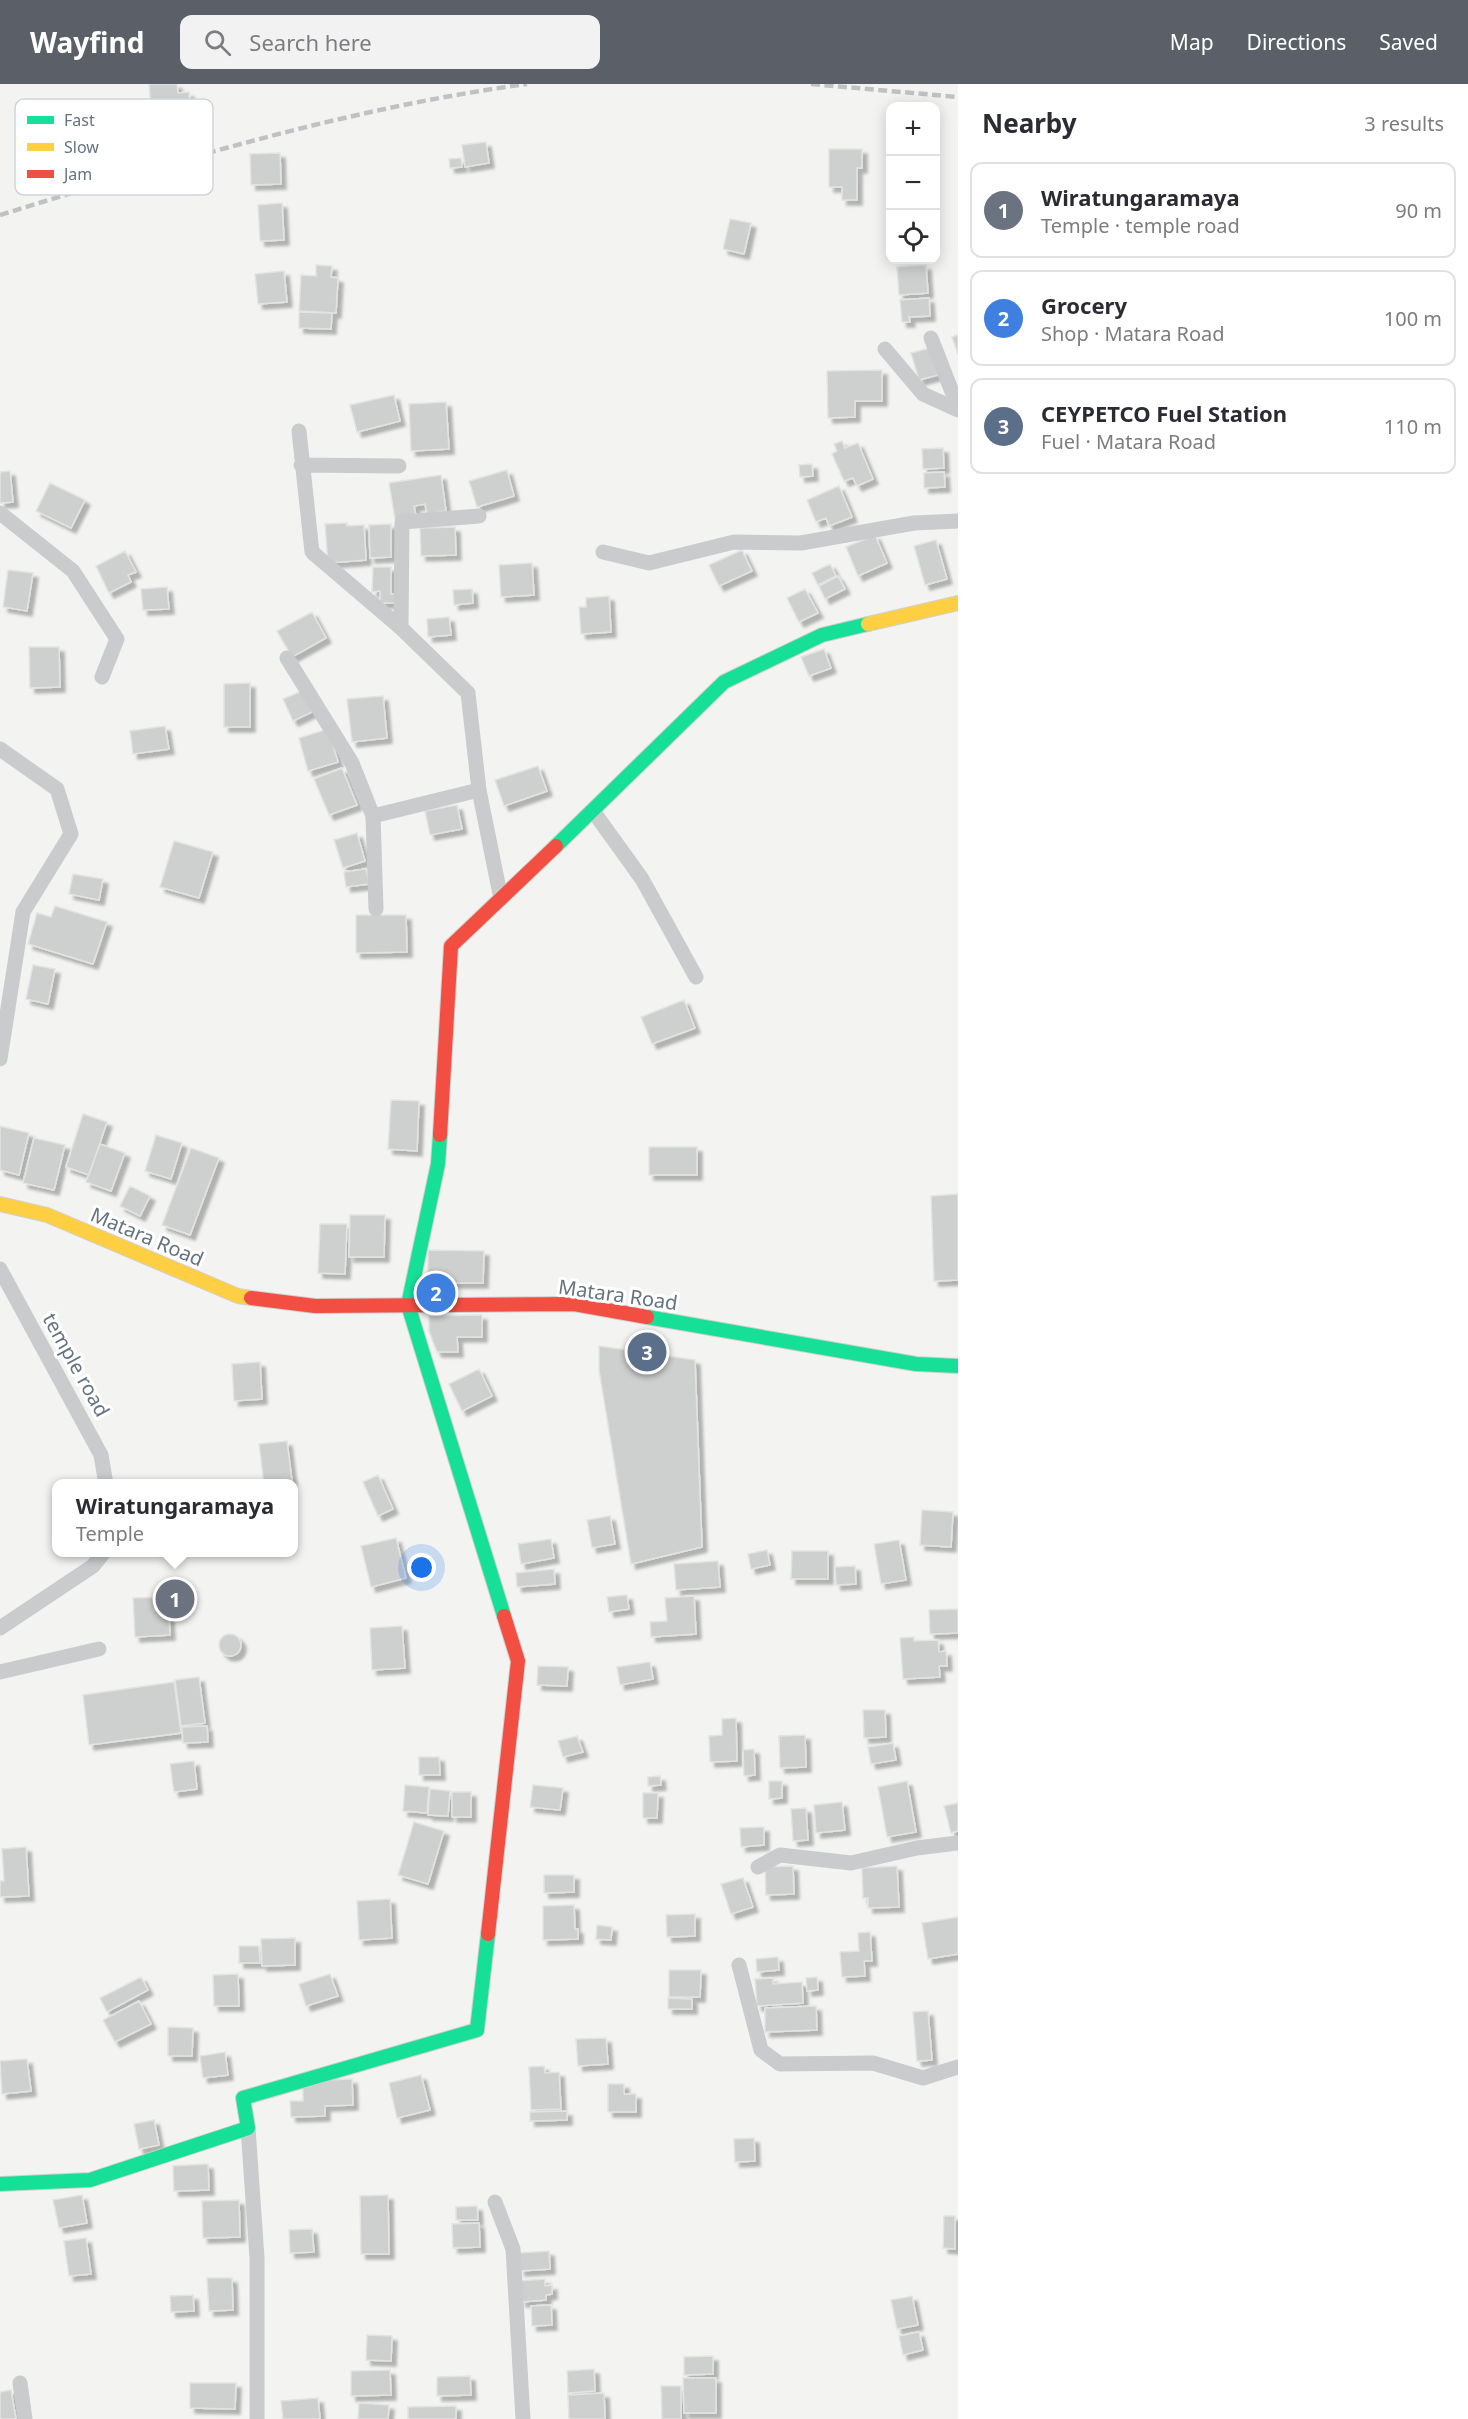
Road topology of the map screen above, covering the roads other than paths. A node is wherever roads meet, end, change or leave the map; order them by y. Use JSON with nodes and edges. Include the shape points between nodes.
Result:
{"nodes":[{"id":1,"x":931,"y":338,"type":"dead end"},
{"id":2,"x":885,"y":349,"type":"dead end"},
{"id":3,"x":958,"y":409,"type":"edge"},
{"id":4,"x":299,"y":431,"type":"dead end"},
{"id":5,"x":301,"y":465,"type":"junction"},
{"id":6,"x":399,"y":466,"type":"dead end"},
{"id":7,"x":0,"y":513,"type":"edge"},
{"id":8,"x":479,"y":516,"type":"dead end"},
{"id":9,"x":958,"y":521,"type":"edge"},
{"id":10,"x":603,"y":552,"type":"dead end"},
{"id":11,"x":958,"y":603,"type":"edge"},
{"id":12,"x":401,"y":628,"type":"junction"},
{"id":13,"x":287,"y":658,"type":"dead end"},
{"id":14,"x":102,"y":677,"type":"dead end"},
{"id":15,"x":0,"y":749,"type":"edge"},
{"id":16,"x":479,"y":790,"type":"junction"},
{"id":17,"x":593,"y":811,"type":"junction"},
{"id":18,"x":373,"y":816,"type":"junction"},
{"id":19,"x":501,"y":899,"type":"junction"},
{"id":20,"x":376,"y":909,"type":"dead end"},
{"id":21,"x":696,"y":977,"type":"dead end"},
{"id":22,"x":0,"y":1059,"type":"edge"},
{"id":23,"x":0,"y":1204,"type":"edge"},
{"id":24,"x":0,"y":1269,"type":"edge"},
{"id":25,"x":408,"y":1305,"type":"junction"},
{"id":26,"x":958,"y":1366,"type":"edge"},
{"id":27,"x":105,"y":1479,"type":"edge"},
{"id":28,"x":100,"y":1557,"type":"edge"},
{"id":29,"x":0,"y":1628,"type":"edge"},
{"id":30,"x":99,"y":1649,"type":"dead end"},
{"id":31,"x":0,"y":1672,"type":"edge"},
{"id":32,"x":958,"y":1843,"type":"edge"},
{"id":33,"x":758,"y":1867,"type":"dead end"},
{"id":34,"x":739,"y":1965,"type":"dead end"},
{"id":35,"x":958,"y":2067,"type":"edge"},
{"id":36,"x":248,"y":2128,"type":"junction"},
{"id":37,"x":0,"y":2184,"type":"edge"},
{"id":38,"x":495,"y":2202,"type":"dead end"},
{"id":39,"x":20,"y":2383,"type":"dead end"},
{"id":40,"x":25,"y":2419,"type":"edge"},
{"id":41,"x":257,"y":2419,"type":"edge"},
{"id":42,"x":523,"y":2419,"type":"edge"}],
"edges":[{"from":1,"to":3,"type":"street"},
{"from":2,"to":3,"type":"street","via":[[923,394]]},
{"from":4,"to":5,"type":"street"},
{"from":5,"to":6,"type":"street"},
{"from":5,"to":12,"type":"street","via":[[312,552]]},
{"from":7,"to":14,"type":"street","via":[[73,571],[117,639]]},
{"from":8,"to":12,"type":"street","via":[[402,522]]},
{"from":9,"to":10,"type":"street","via":[[914,523],[801,543],[734,542],[649,563]]},
{"from":11,"to":17,"type":"main road","via":[[822,635],[724,682]]},
{"from":12,"to":16,"type":"street","via":[[468,693]]},
{"from":13,"to":18,"type":"street","via":[[352,763]]},
{"from":15,"to":22,"type":"street","via":[[57,789],[71,834],[24,912]]},
{"from":16,"to":18,"type":"street"},
{"from":16,"to":19,"type":"street"},
{"from":17,"to":19,"type":"main road"},
{"from":17,"to":21,"type":"street","via":[[642,879]]},
{"from":18,"to":20,"type":"street"},
{"from":19,"to":25,"type":"main road","via":[[451,946],[438,1164]]},
{"from":23,"to":25,"type":"main road","name":"Matara Road","via":[[47,1215],[238,1296],[315,1306]]},
{"from":24,"to":27,"type":"street","name":"temple road","via":[[101,1455]]},
{"from":25,"to":26,"type":"main road","name":"Matara Road","via":[[574,1304],[916,1364]]},
{"from":25,"to":36,"type":"main road","via":[[518,1661],[477,2030],[243,2098]]},
{"from":28,"to":29,"type":"street","via":[[93,1566]]},
{"from":30,"to":31,"type":"street"},
{"from":32,"to":33,"type":"street","via":[[850,1863],[780,1855]]},
{"from":34,"to":35,"type":"street","via":[[761,2050],[780,2064],[873,2063],[923,2078]]},
{"from":36,"to":37,"type":"main road","via":[[90,2180]]},
{"from":36,"to":41,"type":"street","via":[[257,2258]]},
{"from":38,"to":42,"type":"street","via":[[513,2249]]},
{"from":39,"to":40,"type":"street"}]}
